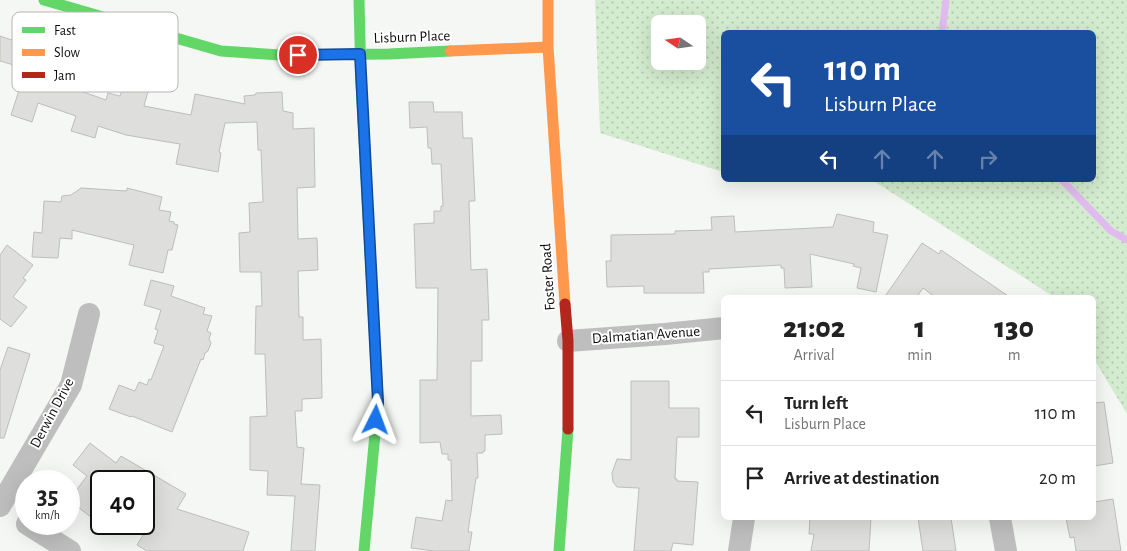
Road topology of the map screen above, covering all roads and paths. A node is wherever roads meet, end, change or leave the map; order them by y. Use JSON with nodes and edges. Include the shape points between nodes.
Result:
{"nodes":[{"id":1,"x":44,"y":0,"type":"edge"},
{"id":2,"x":359,"y":0,"type":"edge"},
{"id":3,"x":548,"y":0,"type":"edge"},
{"id":4,"x":86,"y":12,"type":"edge"},
{"id":5,"x":178,"y":39,"type":"edge"},
{"id":6,"x":548,"y":47,"type":"junction"},
{"id":7,"x":360,"y":54,"type":"junction"},
{"id":8,"x":89,"y":314,"type":"dead end"},
{"id":9,"x":721,"y":328,"type":"edge"},
{"id":10,"x":568,"y":341,"type":"junction"},
{"id":11,"x":0,"y":506,"type":"edge"},
{"id":12,"x":15,"y":516,"type":"edge"},
{"id":13,"x":744,"y":520,"type":"edge"},
{"id":14,"x":1000,"y":520,"type":"edge"},
{"id":15,"x":45,"y":535,"type":"edge"},
{"id":16,"x":70,"y":551,"type":"edge"},
{"id":17,"x":364,"y":551,"type":"edge"},
{"id":18,"x":558,"y":551,"type":"edge"},
{"id":19,"x":739,"y":551,"type":"edge"},
{"id":20,"x":1006,"y":551,"type":"edge"}],
"edges":[{"from":1,"to":4,"type":"street","name":"Lisburn Place"},
{"from":2,"to":7,"type":"street"},
{"from":3,"to":6,"type":"street","name":"Foster Road"},
{"from":5,"to":7,"type":"street","name":"Lisburn Place","via":[[221,51],[280,55]]},
{"from":6,"to":7,"type":"street","name":"Lisburn Place"},
{"from":6,"to":10,"type":"street","name":"Foster Road"},
{"from":7,"to":17,"type":"street","via":[[378,402]]},
{"from":8,"to":11,"type":"street","name":"Derwin Drive","via":[[71,385]]},
{"from":9,"to":10,"type":"street","name":"Dalmatian Avenue"},
{"from":10,"to":18,"type":"street","name":"Foster Road","via":[[568,441]]},
{"from":11,"to":12,"type":"street"},
{"from":13,"to":19,"type":"street"},
{"from":14,"to":20,"type":"street"},
{"from":15,"to":16,"type":"street"}]}
